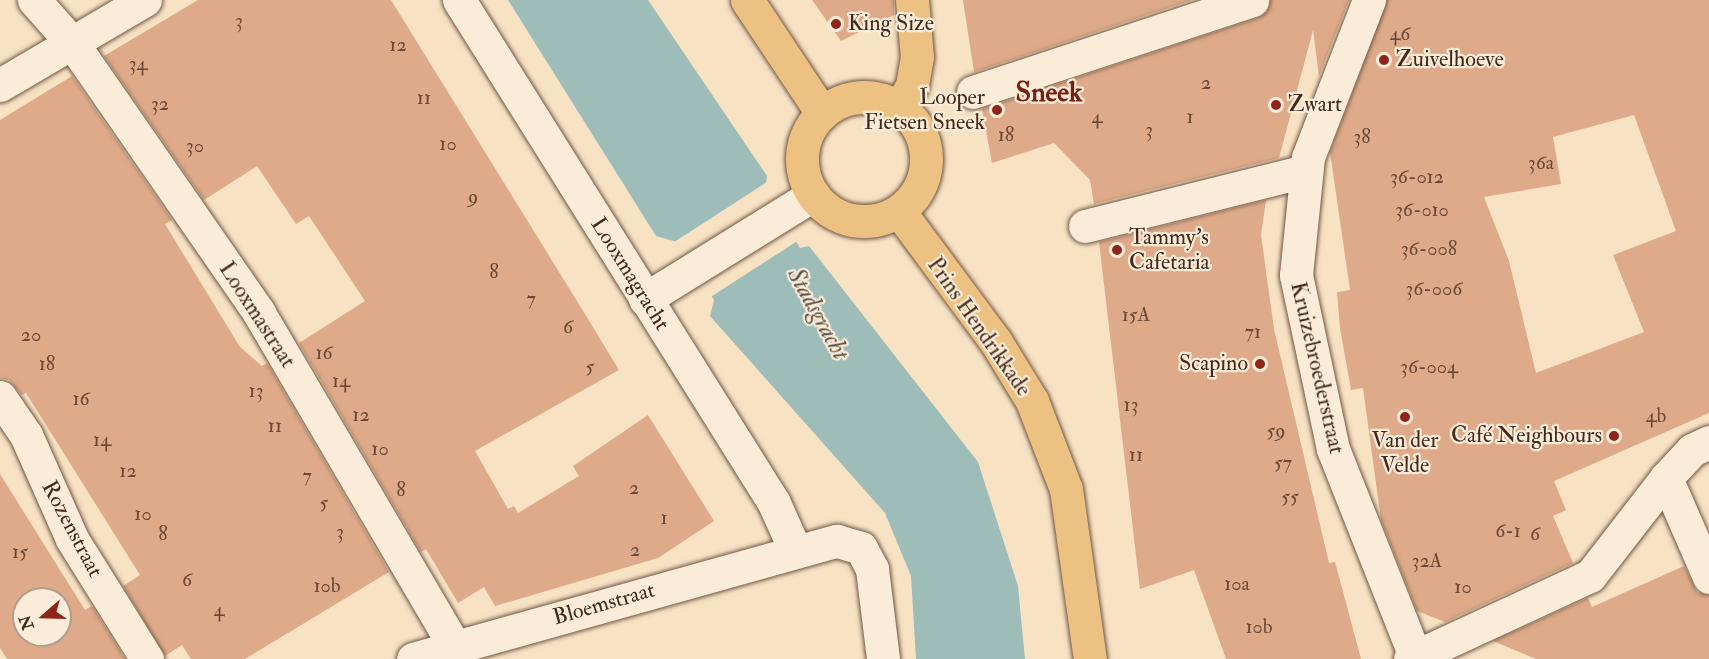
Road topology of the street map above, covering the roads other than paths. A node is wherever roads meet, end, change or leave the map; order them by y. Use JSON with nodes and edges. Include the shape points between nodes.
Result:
{"nodes":[{"id":1,"x":34,"y":0,"type":"edge"},
{"id":2,"x":145,"y":0,"type":"edge"},
{"id":3,"x":459,"y":0,"type":"edge"},
{"id":4,"x":747,"y":0,"type":"edge"},
{"id":5,"x":912,"y":0,"type":"edge"},
{"id":6,"x":1252,"y":0,"type":"edge"},
{"id":7,"x":1369,"y":0,"type":"edge"},
{"id":8,"x":73,"y":44,"type":"junction"},
{"id":9,"x":0,"y":85,"type":"edge"},
{"id":10,"x":973,"y":92,"type":"dead end"},
{"id":11,"x":900,"y":107,"type":"junction"},
{"id":12,"x":822,"y":113,"type":"junction"},
{"id":13,"x":1305,"y":171,"type":"junction"},
{"id":14,"x":801,"y":202,"type":"junction"},
{"id":15,"x":899,"y":212,"type":"junction"},
{"id":16,"x":1085,"y":226,"type":"dead end"},
{"id":17,"x":645,"y":299,"type":"junction"},
{"id":18,"x":0,"y":397,"type":"edge"},
{"id":19,"x":1709,"y":442,"type":"edge"},
{"id":20,"x":1666,"y":478,"type":"junction"},
{"id":21,"x":795,"y":550,"type":"junction"},
{"id":22,"x":1709,"y":577,"type":"edge"},
{"id":23,"x":455,"y":647,"type":"junction"},
{"id":24,"x":1412,"y":657,"type":"edge"},
{"id":25,"x":147,"y":659,"type":"edge"},
{"id":26,"x":413,"y":659,"type":"edge"},
{"id":27,"x":883,"y":659,"type":"edge"},
{"id":28,"x":1090,"y":659,"type":"edge"}],
"edges":[{"from":1,"to":8,"type":"street","name":"Looxmastraat"},
{"from":2,"to":8,"type":"street"},
{"from":3,"to":17,"type":"street","name":"Looxmagracht"},
{"from":4,"to":12,"type":"main road"},
{"from":5,"to":11,"type":"main road","via":[[917,57],[912,85]]},
{"from":6,"to":10,"type":"street"},
{"from":7,"to":13,"type":"street","name":"Kruizebroederstraat"},
{"from":8,"to":9,"type":"street"},
{"from":8,"to":23,"type":"street","name":"Looxmastraat","via":[[260,312]]},
{"from":11,"to":12,"type":"main road","via":[[881,98],[860,96]]},
{"from":11,"to":15,"type":"main road","via":[[920,130],[927,160],[920,189]]},
{"from":12,"to":14,"type":"main road","via":[[808,131],[802,153]]},
{"from":13,"to":16,"type":"street"},
{"from":13,"to":24,"type":"street","name":"Kruizebroederstraat","via":[[1296,275],[1333,449]]},
{"from":14,"to":15,"type":"main road","via":[[853,221],[877,220]]},
{"from":14,"to":17,"type":"street"},
{"from":15,"to":28,"type":"main road","name":"Prins Hendrikkade","via":[[996,342],[1032,401],[1066,489]]},
{"from":17,"to":21,"type":"street","name":"Looxmagracht","via":[[774,503]]},
{"from":18,"to":25,"type":"street","name":"Rozenstraat","via":[[26,435],[72,539]]},
{"from":19,"to":20,"type":"street","via":[[1692,450]]},
{"from":20,"to":22,"type":"street"},
{"from":20,"to":24,"type":"street","via":[[1590,576]]},
{"from":21,"to":23,"type":"street","name":"Bloemstraat"},
{"from":21,"to":27,"type":"street","name":"Bloemstraat","via":[[837,542],[861,548],[872,569]]},
{"from":23,"to":26,"type":"street","name":"Bloemstraat"}]}
